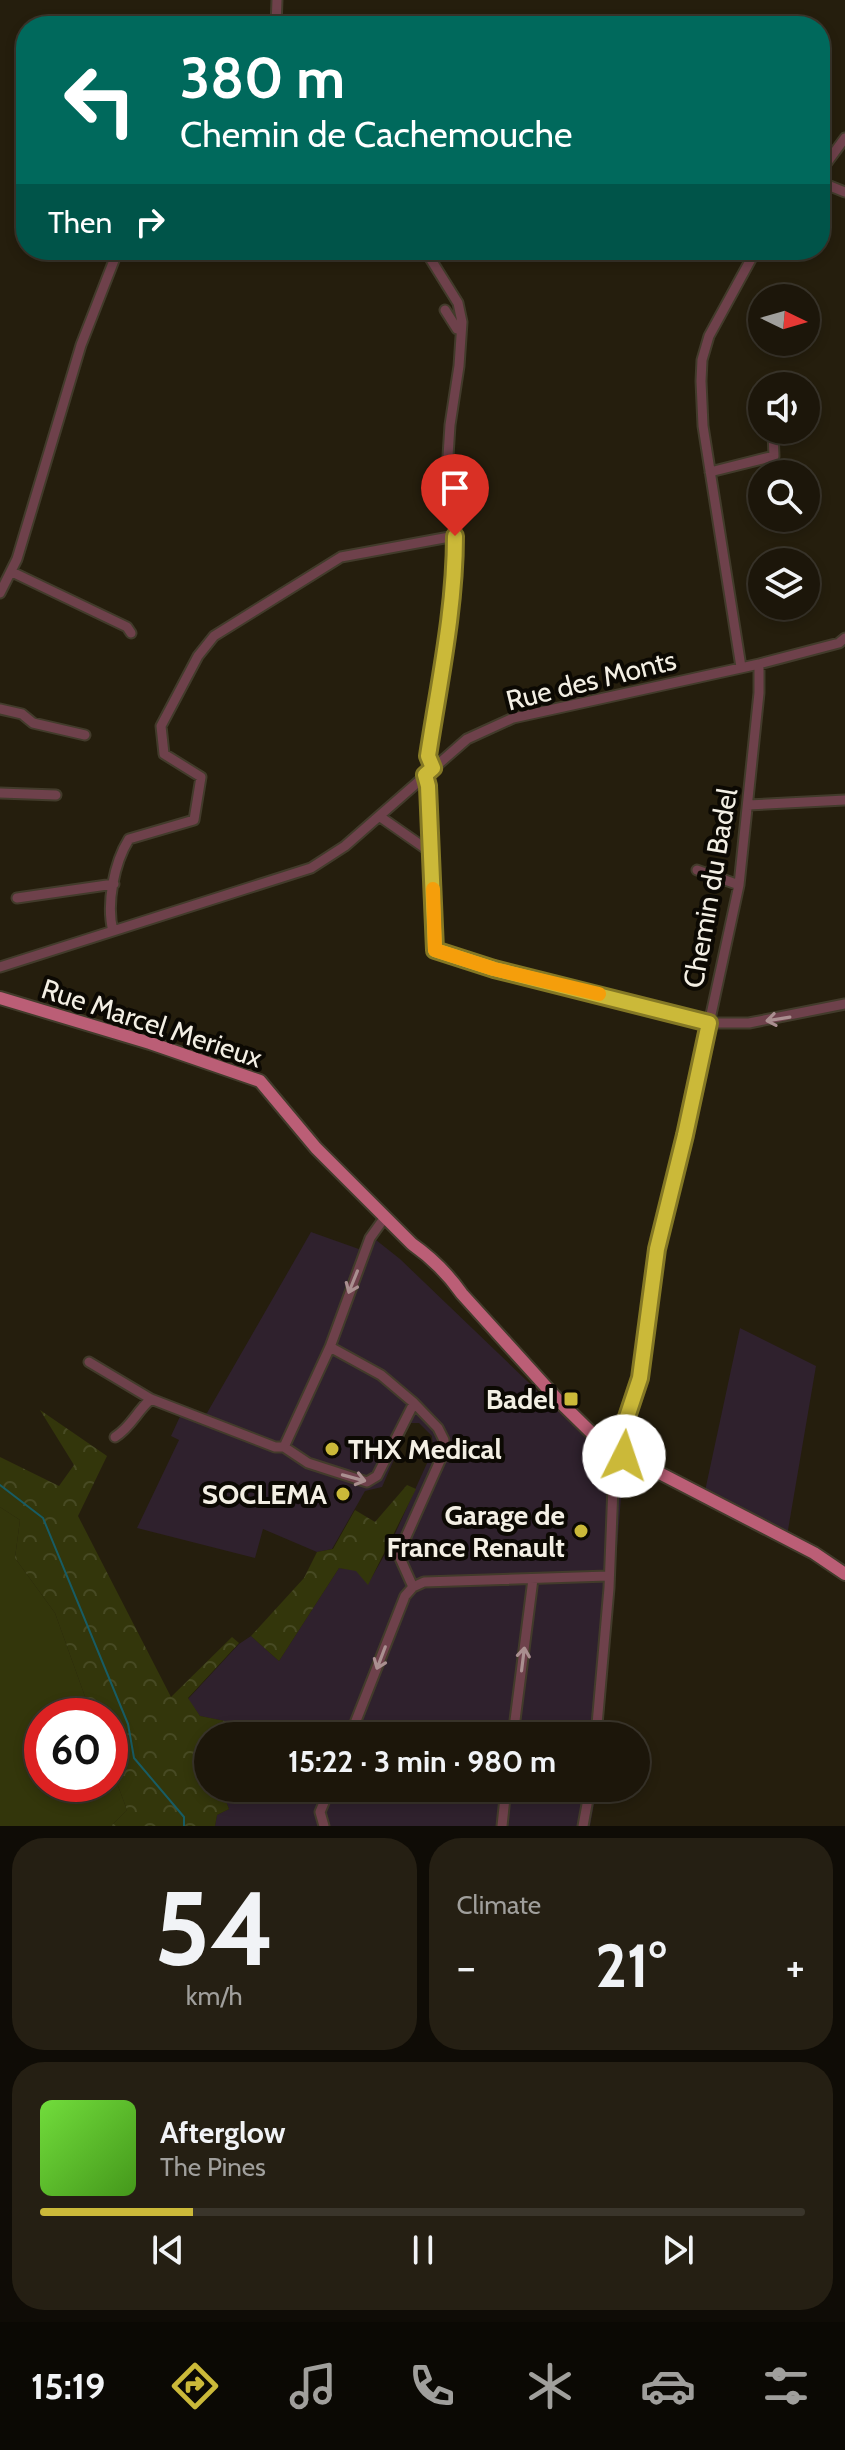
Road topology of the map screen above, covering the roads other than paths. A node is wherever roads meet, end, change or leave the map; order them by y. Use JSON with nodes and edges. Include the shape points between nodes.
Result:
{"nodes":[{"id":1,"x":845,"y":138,"type":"edge"},
{"id":2,"x":830,"y":158,"type":"edge"},
{"id":3,"x":114,"y":260,"type":"edge"},
{"id":4,"x":431,"y":260,"type":"edge"},
{"id":5,"x":751,"y":260,"type":"edge"},
{"id":6,"x":445,"y":310,"type":"dead end"},
{"id":7,"x":461,"y":330,"type":"junction"},
{"id":8,"x":773,"y":444,"type":"edge"},
{"id":9,"x":710,"y":472,"type":"junction"},
{"id":10,"x":455,"y":536,"type":"junction"},
{"id":11,"x":12,"y":572,"type":"junction"},
{"id":12,"x":0,"y":593,"type":"edge"},
{"id":13,"x":131,"y":633,"type":"dead end"},
{"id":14,"x":845,"y":638,"type":"edge"},
{"id":15,"x":759,"y":664,"type":"junction"},
{"id":16,"x":741,"y":667,"type":"junction"},
{"id":17,"x":0,"y":709,"type":"edge"},
{"id":18,"x":85,"y":735,"type":"dead end"},
{"id":19,"x":429,"y":771,"type":"junction"},
{"id":20,"x":0,"y":793,"type":"edge"},
{"id":21,"x":56,"y":795,"type":"dead end"},
{"id":22,"x":845,"y":800,"type":"edge"},
{"id":23,"x":748,"y":805,"type":"junction"},
{"id":24,"x":379,"y":816,"type":"junction"},
{"id":25,"x":432,"y":853,"type":"junction"},
{"id":26,"x":697,"y":870,"type":"dead end"},
{"id":27,"x":114,"y":884,"type":"junction"},
{"id":28,"x":739,"y":885,"type":"junction"},
{"id":29,"x":17,"y":898,"type":"dead end"},
{"id":30,"x":113,"y":931,"type":"junction"},
{"id":31,"x":0,"y":967,"type":"edge"},
{"id":32,"x":0,"y":998,"type":"edge"},
{"id":33,"x":845,"y":1004,"type":"edge"},
{"id":34,"x":709,"y":1023,"type":"junction"},
{"id":35,"x":385,"y":1217,"type":"junction"},
{"id":36,"x":330,"y":1347,"type":"junction"},
{"id":37,"x":89,"y":1362,"type":"dead end"},
{"id":38,"x":151,"y":1399,"type":"junction"},
{"id":39,"x":414,"y":1403,"type":"junction"},
{"id":40,"x":115,"y":1437,"type":"dead end"},
{"id":41,"x":284,"y":1447,"type":"junction"},
{"id":42,"x":616,"y":1453,"type":"junction"},
{"id":43,"x":844,"y":1573,"type":"edge"},
{"id":44,"x":608,"y":1576,"type":"junction"},
{"id":45,"x":533,"y":1579,"type":"junction"},
{"id":46,"x":413,"y":1587,"type":"junction"},
{"id":47,"x":356,"y":1722,"type":"edge"},
{"id":48,"x":515,"y":1722,"type":"edge"},
{"id":49,"x":597,"y":1722,"type":"edge"},
{"id":50,"x":324,"y":1802,"type":"edge"},
{"id":51,"x":505,"y":1802,"type":"edge"},
{"id":52,"x":587,"y":1802,"type":"edge"},
{"id":53,"x":324,"y":1826,"type":"edge"},
{"id":54,"x":502,"y":1826,"type":"edge"},
{"id":55,"x":583,"y":1826,"type":"edge"}],
"edges":[{"from":1,"to":2,"type":"street"},
{"from":3,"to":11,"type":"street","via":[[81,345]]},
{"from":4,"to":7,"type":"street","via":[[458,303]]},
{"from":5,"to":9,"type":"street","via":[[709,336],[702,360],[702,418]]},
{"from":6,"to":7,"type":"street"},
{"from":7,"to":10,"type":"street","via":[[448,456]]},
{"from":8,"to":9,"type":"street","via":[[774,456]]},
{"from":9,"to":16,"type":"street"},
{"from":10,"to":19,"type":"street"},
{"from":10,"to":27,"type":"street","via":[[341,557],[214,636],[161,726],[164,754],[201,777],[194,820],[129,839]]},
{"from":11,"to":12,"type":"street"},
{"from":11,"to":13,"type":"street"},
{"from":14,"to":15,"type":"street","name":"Rue des Monts"},
{"from":15,"to":16,"type":"street","name":"Rue des Monts"},
{"from":15,"to":23,"type":"street","name":"Chemin du Badel"},
{"from":16,"to":19,"type":"street","name":"Rue des Monts","via":[[513,718],[467,739]]},
{"from":17,"to":18,"type":"street"},
{"from":19,"to":24,"type":"street","name":"Rue des Monts"},
{"from":19,"to":25,"type":"street"},
{"from":20,"to":21,"type":"street"},
{"from":22,"to":23,"type":"street"},
{"from":23,"to":28,"type":"street","name":"Chemin du Badel"},
{"from":24,"to":25,"type":"street"},
{"from":24,"to":30,"type":"street","name":"Rue des Monts","via":[[311,868]]},
{"from":25,"to":34,"type":"street","via":[[435,950]]},
{"from":26,"to":28,"type":"street"},
{"from":27,"to":29,"type":"street"},
{"from":27,"to":30,"type":"street","via":[[109,915]]},
{"from":28,"to":34,"type":"street","name":"Chemin du Badel"},
{"from":30,"to":31,"type":"street","name":"Rue des Monts"},
{"from":32,"to":35,"type":"main road","name":"Rue Marcel Merieux","via":[[260,1081],[316,1148]]},
{"from":33,"to":34,"type":"street","one_way":true,"via":[[749,1023]]},
{"from":34,"to":42,"type":"street","name":"Chemin du Badel","via":[[657,1249],[640,1378]]},
{"from":35,"to":36,"type":"street","one_way":true,"via":[[370,1238]]},
{"from":35,"to":42,"type":"main road","name":"Rue Marcel Merieux","via":[[450,1277],[558,1400]]},
{"from":36,"to":39,"type":"street","via":[[381,1375]]},
{"from":36,"to":41,"type":"street"},
{"from":37,"to":38,"type":"street"},
{"from":38,"to":40,"type":"street"},
{"from":38,"to":41,"type":"street"},
{"from":41,"to":39,"type":"street","one_way":true,"via":[[308,1463],[367,1482],[377,1476]]},
{"from":39,"to":46,"type":"street","via":[[444,1440],[443,1454],[401,1548]]},
{"from":42,"to":43,"type":"main road","name":"Rue Marcel Merieux"},
{"from":42,"to":44,"type":"street","name":"Chemin du Badel"},
{"from":44,"to":45,"type":"street"},
{"from":44,"to":49,"type":"street","name":"Chemin du Badel"},
{"from":45,"to":46,"type":"street","via":[[424,1582]]},
{"from":48,"to":45,"type":"street","one_way":true},
{"from":46,"to":47,"type":"street","one_way":true},
{"from":50,"to":53,"type":"street","via":[[320,1812]]},
{"from":51,"to":54,"type":"street"},
{"from":52,"to":55,"type":"street"}]}
